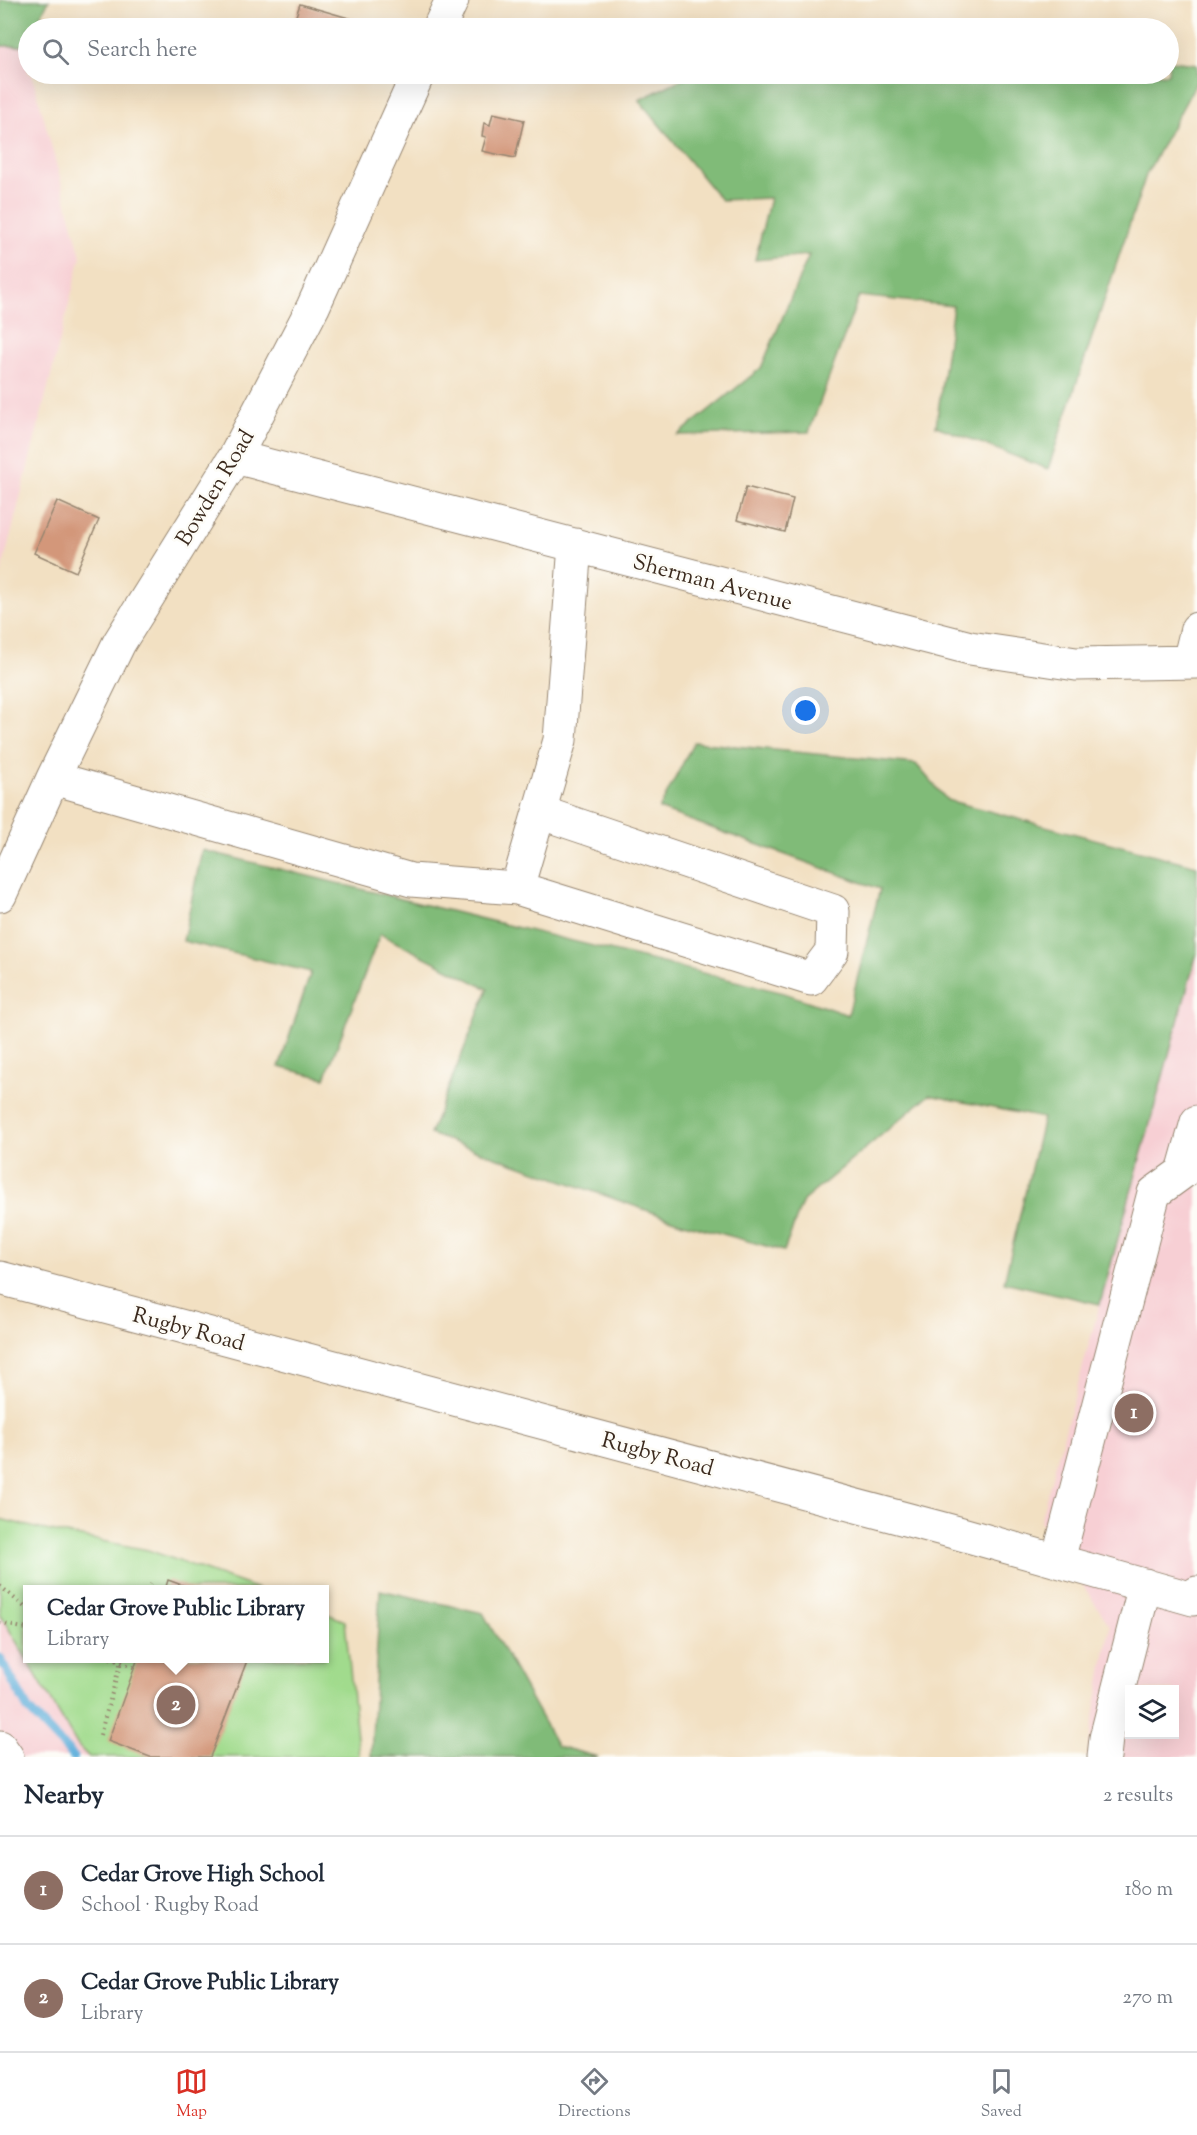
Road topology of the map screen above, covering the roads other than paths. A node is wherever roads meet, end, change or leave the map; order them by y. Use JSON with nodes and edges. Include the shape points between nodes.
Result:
{"nodes":[{"id":1,"x":452,"y":0,"type":"edge"},
{"id":2,"x":444,"y":18,"type":"edge"},
{"id":3,"x":413,"y":84,"type":"edge"},
{"id":4,"x":235,"y":457,"type":"junction"},
{"id":5,"x":575,"y":546,"type":"junction"},
{"id":6,"x":1197,"y":629,"type":"edge"},
{"id":7,"x":1193,"y":662,"type":"edge"},
{"id":8,"x":53,"y":778,"type":"junction"},
{"id":9,"x":539,"y":812,"type":"junction"},
{"id":10,"x":517,"y":888,"type":"junction"},
{"id":11,"x":0,"y":895,"type":"edge"},
{"id":12,"x":1197,"y":1122,"type":"edge"},
{"id":13,"x":0,"y":1278,"type":"edge"},
{"id":14,"x":1058,"y":1560,"type":"junction"},
{"id":15,"x":1145,"y":1585,"type":"junction"},
{"id":16,"x":1197,"y":1593,"type":"edge"},
{"id":17,"x":0,"y":1747,"type":"edge"},
{"id":18,"x":7,"y":1757,"type":"edge"},
{"id":19,"x":1104,"y":1757,"type":"edge"}],
"edges":[{"from":1,"to":2,"type":"street"},
{"from":3,"to":4,"type":"street","name":"Bowden Road","via":[[313,307]]},
{"from":4,"to":5,"type":"street","name":"Sherman Avenue"},
{"from":4,"to":8,"type":"street","name":"Bowden Road","via":[[119,643]]},
{"from":5,"to":7,"type":"street","name":"Sherman Avenue","via":[[970,648],[1076,664]]},
{"from":5,"to":9,"type":"street","via":[[560,740]]},
{"from":6,"to":7,"type":"street"},
{"from":8,"to":10,"type":"street","via":[[411,880]]},
{"from":8,"to":11,"type":"street","name":"Bowden Road"},
{"from":9,"to":10,"type":"street"},
{"from":9,"to":10,"type":"street","via":[[833,911],[832,951],[811,978]]},
{"from":12,"to":14,"type":"street","via":[[1184,1172],[1154,1193]]},
{"from":13,"to":14,"type":"street","name":"Rugby Road"},
{"from":14,"to":15,"type":"street","name":"Rugby Road"},
{"from":15,"to":16,"type":"street","name":"Rugby Road","via":[[1193,1599]]},
{"from":15,"to":19,"type":"street","via":[[1108,1727]]},
{"from":17,"to":18,"type":"street"}]}
